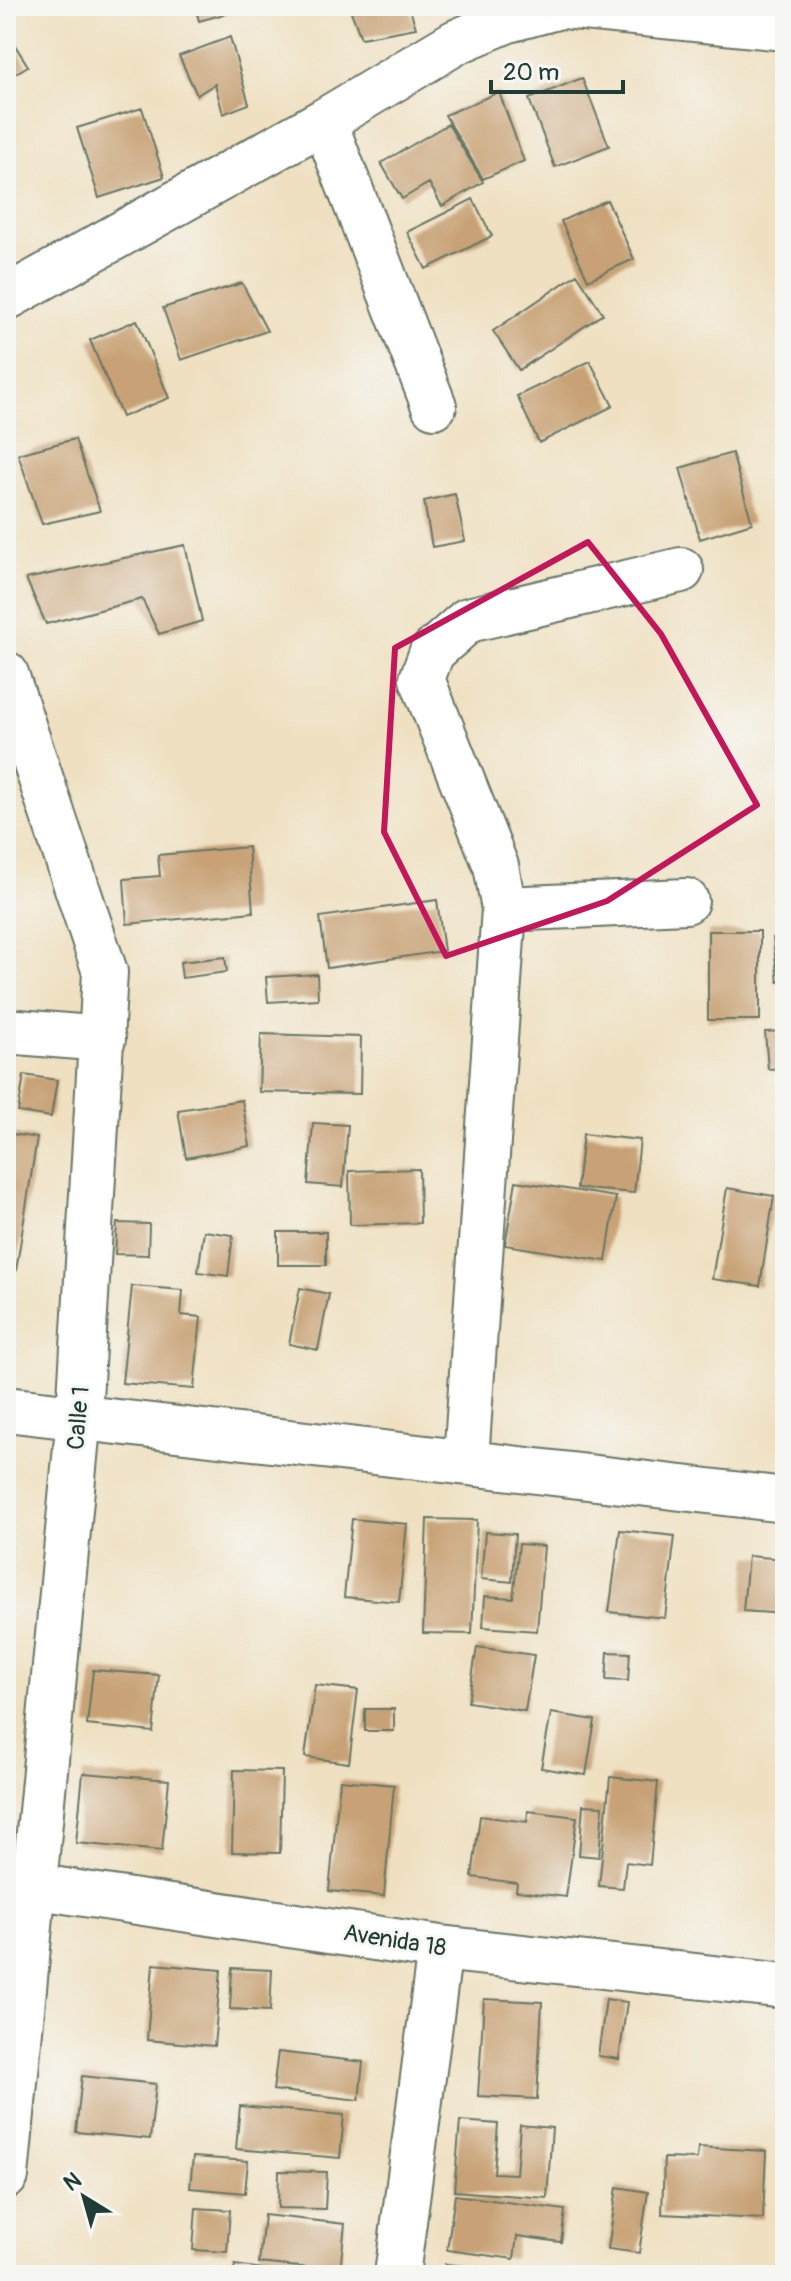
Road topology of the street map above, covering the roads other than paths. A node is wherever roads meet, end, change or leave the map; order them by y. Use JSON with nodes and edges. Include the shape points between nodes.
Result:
{"nodes":[{"id":1,"x":562,"y":6,"type":"edge"},
{"id":2,"x":785,"y":28,"type":"edge"},
{"id":3,"x":324,"y":121,"type":"junction"},
{"id":4,"x":6,"y":298,"type":"edge"},
{"id":5,"x":434,"y":406,"type":"dead end"},
{"id":6,"x":681,"y":570,"type":"dead end"},
{"id":7,"x":6,"y":674,"type":"edge"},
{"id":8,"x":686,"y":901,"type":"dead end"},
{"id":9,"x":504,"y":909,"type":"junction"},
{"id":10,"x":6,"y":1031,"type":"edge"},
{"id":11,"x":103,"y":1039,"type":"junction"},
{"id":12,"x":6,"y":1409,"type":"edge"},
{"id":13,"x":79,"y":1416,"type":"junction"},
{"id":14,"x":466,"y":1460,"type":"junction"},
{"id":15,"x":785,"y":1500,"type":"edge"},
{"id":16,"x":20,"y":1883,"type":"edge"},
{"id":17,"x":440,"y":1948,"type":"junction"},
{"id":18,"x":785,"y":1986,"type":"edge"},
{"id":19,"x":6,"y":2176,"type":"edge"},
{"id":20,"x":397,"y":2275,"type":"edge"}],
"edges":[{"from":1,"to":2,"type":"street"},
{"from":1,"to":3,"type":"street","via":[[508,20],[456,42]]},
{"from":3,"to":4,"type":"street"},
{"from":3,"to":5,"type":"street"},
{"from":6,"to":9,"type":"street","via":[[468,620],[432,652],[422,679],[496,866]]},
{"from":7,"to":11,"type":"street","name":"Calle 1","via":[[105,972]]},
{"from":8,"to":9,"type":"street"},
{"from":9,"to":14,"type":"street"},
{"from":10,"to":11,"type":"street"},
{"from":11,"to":13,"type":"street","name":"Calle 1"},
{"from":12,"to":13,"type":"street"},
{"from":13,"to":14,"type":"street"},
{"from":13,"to":16,"type":"street","name":"Calle 1"},
{"from":14,"to":15,"type":"street"},
{"from":16,"to":17,"type":"street","name":"Avenida 18"},
{"from":16,"to":19,"type":"street","name":"Calle 1"},
{"from":17,"to":18,"type":"street","name":"Avenida 18"},
{"from":17,"to":20,"type":"street"}]}
